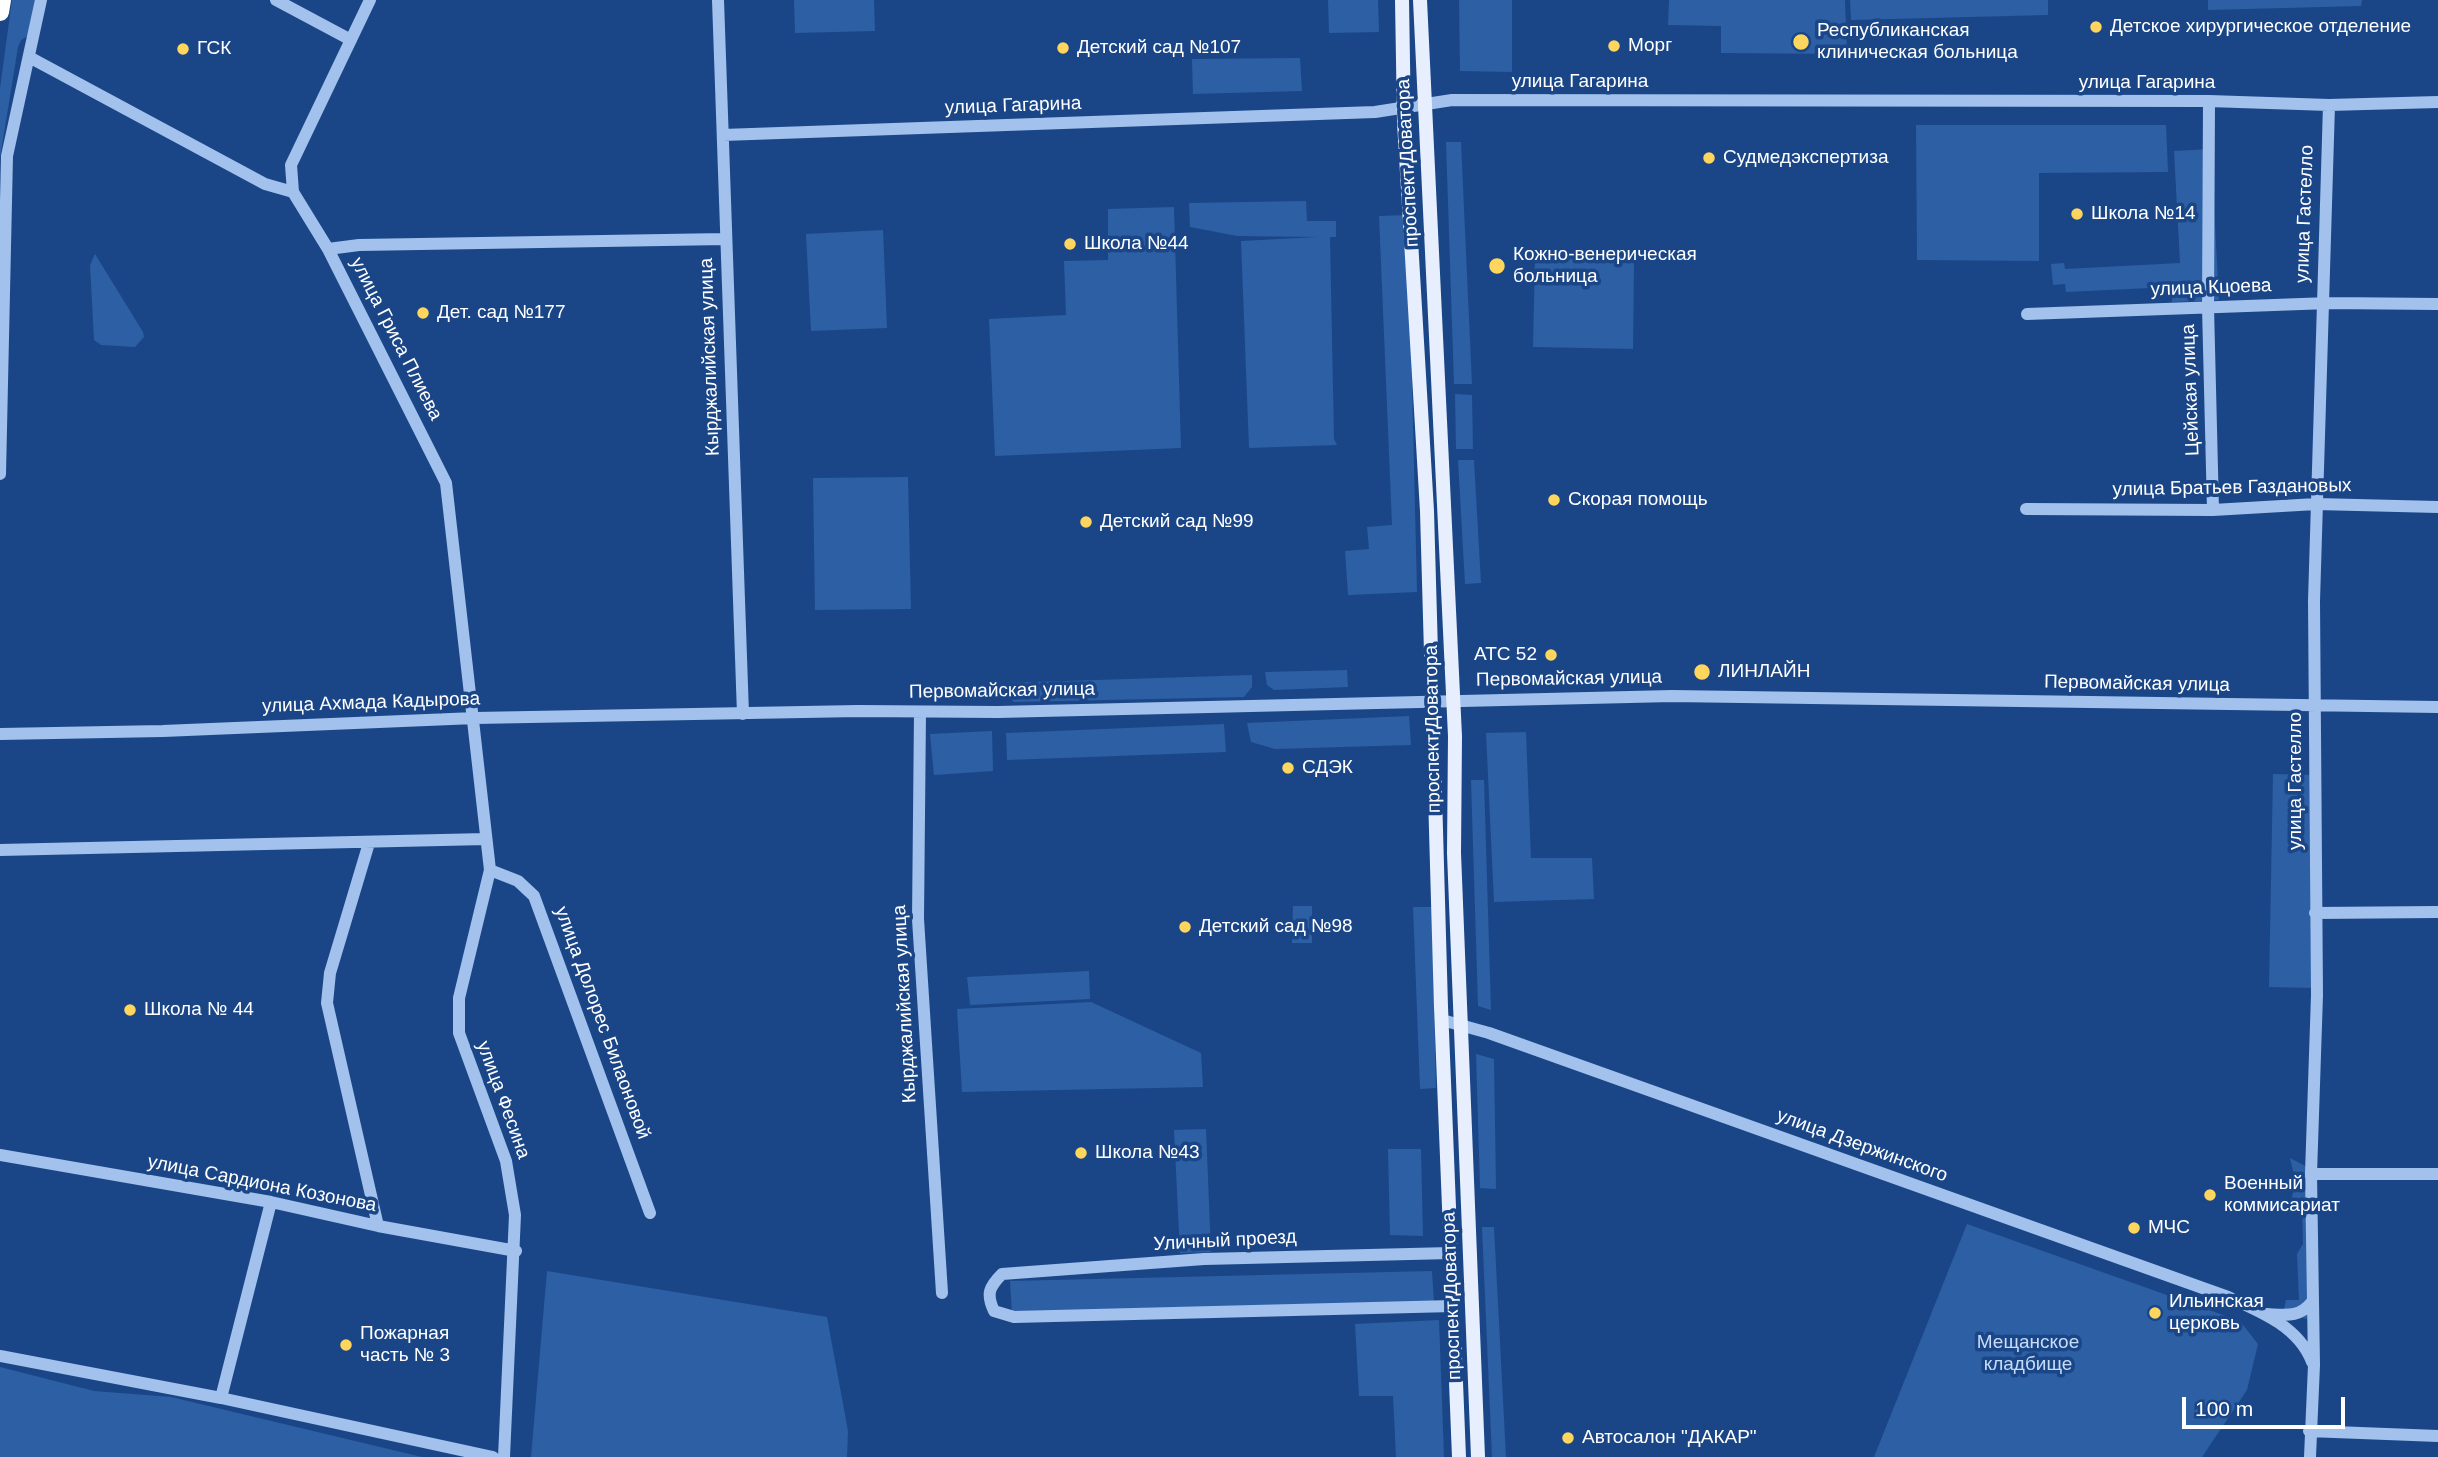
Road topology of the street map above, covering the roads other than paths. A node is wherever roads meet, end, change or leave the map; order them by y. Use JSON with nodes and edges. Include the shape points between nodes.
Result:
{"nodes":[{"id":1,"x":2,"y":0,"type":"edge"},
{"id":2,"x":41,"y":0,"type":"edge"},
{"id":3,"x":276,"y":0,"type":"edge"},
{"id":4,"x":370,"y":0,"type":"edge"},
{"id":5,"x":718,"y":0,"type":"edge"},
{"id":6,"x":1402,"y":0,"type":"edge"},
{"id":7,"x":1420,"y":0,"type":"edge"},
{"id":8,"x":0,"y":12,"type":"edge"},
{"id":9,"x":351,"y":40,"type":"junction"},
{"id":10,"x":29,"y":57,"type":"junction"},
{"id":11,"x":2209,"y":101,"type":"junction"},
{"id":12,"x":2438,"y":102,"type":"edge"},
{"id":13,"x":1423,"y":105,"type":"junction"},
{"id":14,"x":2329,"y":105,"type":"junction"},
{"id":15,"x":1404,"y":108,"type":"junction"},
{"id":16,"x":723,"y":135,"type":"junction"},
{"id":17,"x":293,"y":191,"type":"junction"},
{"id":18,"x":725,"y":239,"type":"junction"},
{"id":19,"x":328,"y":248,"type":"junction"},
{"id":20,"x":2321,"y":303,"type":"junction"},
{"id":21,"x":2438,"y":304,"type":"edge"},
{"id":22,"x":2208,"y":307,"type":"junction"},
{"id":23,"x":2027,"y":314,"type":"dead end"},
{"id":24,"x":0,"y":474,"type":"edge"},
{"id":25,"x":2316,"y":504,"type":"junction"},
{"id":26,"x":2438,"y":507,"type":"edge"},
{"id":27,"x":2026,"y":509,"type":"dead end"},
{"id":28,"x":2213,"y":510,"type":"junction"},
{"id":29,"x":1433,"y":701,"type":"junction"},
{"id":30,"x":1454,"y":701,"type":"junction"},
{"id":31,"x":2315,"y":706,"type":"junction"},
{"id":32,"x":2438,"y":707,"type":"edge"},
{"id":33,"x":920,"y":712,"type":"junction"},
{"id":34,"x":743,"y":714,"type":"junction"},
{"id":35,"x":475,"y":718,"type":"junction"},
{"id":36,"x":0,"y":734,"type":"edge"},
{"id":37,"x":486,"y":839,"type":"junction"},
{"id":38,"x":369,"y":843,"type":"junction"},
{"id":39,"x":0,"y":850,"type":"edge"},
{"id":40,"x":489,"y":870,"type":"junction"},
{"id":41,"x":2438,"y":912,"type":"edge"},
{"id":42,"x":2315,"y":913,"type":"junction"},
{"id":43,"x":1442,"y":1020,"type":"junction"},
{"id":44,"x":1461,"y":1025,"type":"junction"},
{"id":45,"x":0,"y":1155,"type":"edge"},
{"id":46,"x":2311,"y":1174,"type":"junction"},
{"id":47,"x":2438,"y":1174,"type":"edge"},
{"id":48,"x":271,"y":1202,"type":"junction"},
{"id":49,"x":650,"y":1213,"type":"dead end"},
{"id":50,"x":378,"y":1226,"type":"junction"},
{"id":51,"x":516,"y":1251,"type":"junction"},
{"id":52,"x":1451,"y":1252,"type":"junction"},
{"id":53,"x":942,"y":1293,"type":"dead end"},
{"id":54,"x":2312,"y":1302,"type":"junction"},
{"id":55,"x":1453,"y":1306,"type":"junction"},
{"id":56,"x":2267,"y":1314,"type":"junction"},
{"id":57,"x":0,"y":1356,"type":"edge"},
{"id":58,"x":2314,"y":1365,"type":"junction"},
{"id":59,"x":221,"y":1398,"type":"junction"},
{"id":60,"x":2309,"y":1431,"type":"junction"},
{"id":61,"x":2438,"y":1436,"type":"edge"},
{"id":62,"x":493,"y":1457,"type":"edge"},
{"id":63,"x":504,"y":1457,"type":"edge"},
{"id":64,"x":1459,"y":1457,"type":"edge"},
{"id":65,"x":1478,"y":1457,"type":"edge"},
{"id":66,"x":2310,"y":1457,"type":"edge"}],
"edges":[{"from":1,"to":8,"type":"highway"},
{"from":2,"to":10,"type":"street"},
{"from":3,"to":9,"type":"street"},
{"from":4,"to":9,"type":"street"},
{"from":5,"to":16,"type":"street","name":"Кырджалийская улица"},
{"from":6,"to":15,"type":"main road","name":"проспект Доватора"},
{"from":7,"to":13,"type":"main road","name":"проспект Доватора"},
{"from":9,"to":17,"type":"street","via":[[291,165]]},
{"from":10,"to":17,"type":"street","via":[[265,184]]},
{"from":10,"to":24,"type":"street","via":[[7,156]]},
{"from":11,"to":13,"type":"street","name":"улица Гагарина","via":[[1452,100]]},
{"from":11,"to":14,"type":"street","name":"улица Гагарина"},
{"from":11,"to":22,"type":"street","name":"Цейская улица"},
{"from":12,"to":14,"type":"street","name":"улица Гагарина"},
{"from":13,"to":15,"type":"street","name":"улица Гагарина"},
{"from":13,"to":30,"type":"main road","name":"проспект Доватора"},
{"from":14,"to":20,"type":"street","name":"улица Гастелло"},
{"from":15,"to":16,"type":"street","name":"улица Гагарина"},
{"from":15,"to":29,"type":"main road","name":"проспект Доватора"},
{"from":16,"to":18,"type":"street","name":"Кырджалийская улица"},
{"from":17,"to":19,"type":"street","name":"улица Гриса Плиева"},
{"from":18,"to":19,"type":"street"},
{"from":18,"to":34,"type":"street","name":"Кырджалийская улица"},
{"from":19,"to":35,"type":"street","name":"улица Гриса Плиева","via":[[446,483]]},
{"from":20,"to":21,"type":"street","name":"улица Кцоева"},
{"from":20,"to":22,"type":"street","name":"улица Кцоева"},
{"from":20,"to":25,"type":"street","name":"улица Гастелло"},
{"from":22,"to":23,"type":"street","name":"улица Кцоева"},
{"from":22,"to":28,"type":"street","name":"Цейская улица"},
{"from":25,"to":26,"type":"street","name":"улица Братьев Газдановых"},
{"from":25,"to":28,"type":"street","name":"улица Братьев Газдановых"},
{"from":25,"to":31,"type":"street","name":"улица Гастелло"},
{"from":27,"to":28,"type":"street","name":"улица Братьев Газдановых"},
{"from":29,"to":30,"type":"street","name":"Первомайская улица"},
{"from":29,"to":33,"type":"street","name":"Первомайская улица"},
{"from":29,"to":43,"type":"main road","name":"проспект Доватора"},
{"from":30,"to":31,"type":"street","name":"Первомайская улица","via":[[1686,696]]},
{"from":30,"to":44,"type":"main road","name":"проспект Доватора"},
{"from":31,"to":32,"type":"street","name":"Первомайская улица"},
{"from":31,"to":42,"type":"street","name":"улица Гастелло"},
{"from":33,"to":34,"type":"street","name":"Первомайская улица"},
{"from":33,"to":53,"type":"street","name":"Кырджалийская улица","via":[[918,919]]},
{"from":34,"to":35,"type":"street","name":"улица Ахмада Кадырова"},
{"from":35,"to":36,"type":"street","name":"улица Ахмада Кадырова"},
{"from":35,"to":37,"type":"street","name":"улица Гриса Плиева"},
{"from":37,"to":38,"type":"street"},
{"from":37,"to":40,"type":"street","name":"улица Фесина"},
{"from":38,"to":39,"type":"street"},
{"from":38,"to":50,"type":"street","via":[[330,973],[327,1003]]},
{"from":40,"to":49,"type":"street","name":"улица Долорес Билаоновой","via":[[518,881],[534,895]]},
{"from":40,"to":51,"type":"street","name":"улица Фесина","via":[[459,999],[459,1033],[512,1184]]},
{"from":41,"to":42,"type":"street"},
{"from":42,"to":46,"type":"street","name":"улица Гастелло"},
{"from":43,"to":44,"type":"street","name":"улица Дзержинского"},
{"from":43,"to":52,"type":"main road","name":"проспект Доватора"},
{"from":44,"to":56,"type":"street","name":"улица Дзержинского"},
{"from":44,"to":65,"type":"main road","name":"проспект Доватора"},
{"from":45,"to":48,"type":"street","name":"улица Сардиона Козонова"},
{"from":46,"to":47,"type":"street"},
{"from":46,"to":54,"type":"street","name":"улица Гастелло"},
{"from":48,"to":50,"type":"street","name":"улица Сардиона Козонова"},
{"from":48,"to":59,"type":"street"},
{"from":50,"to":51,"type":"street","name":"улица Сардиона Козонова"},
{"from":51,"to":63,"type":"street","name":"улица Фесина"},
{"from":52,"to":55,"type":"main road","name":"проспект Доватора"},
{"from":52,"to":55,"type":"street","name":"Уличный проезд","via":[[1204,1259],[1002,1274],[990,1286],[990,1302],[994,1311],[1014,1317]]},
{"from":54,"to":56,"type":"street","name":"улица Дзержинского","via":[[2295,1315]]},
{"from":54,"to":58,"type":"street","name":"улица Гастелло"},
{"from":55,"to":64,"type":"main road","name":"проспект Доватора"},
{"from":56,"to":58,"type":"street","name":"улица Дзержинского","via":[[2301,1342]]},
{"from":57,"to":59,"type":"street"},
{"from":58,"to":60,"type":"street","name":"улица Гастелло"},
{"from":59,"to":62,"type":"street"},
{"from":60,"to":61,"type":"street"},
{"from":60,"to":66,"type":"street","name":"улица Гастелло"}]}
